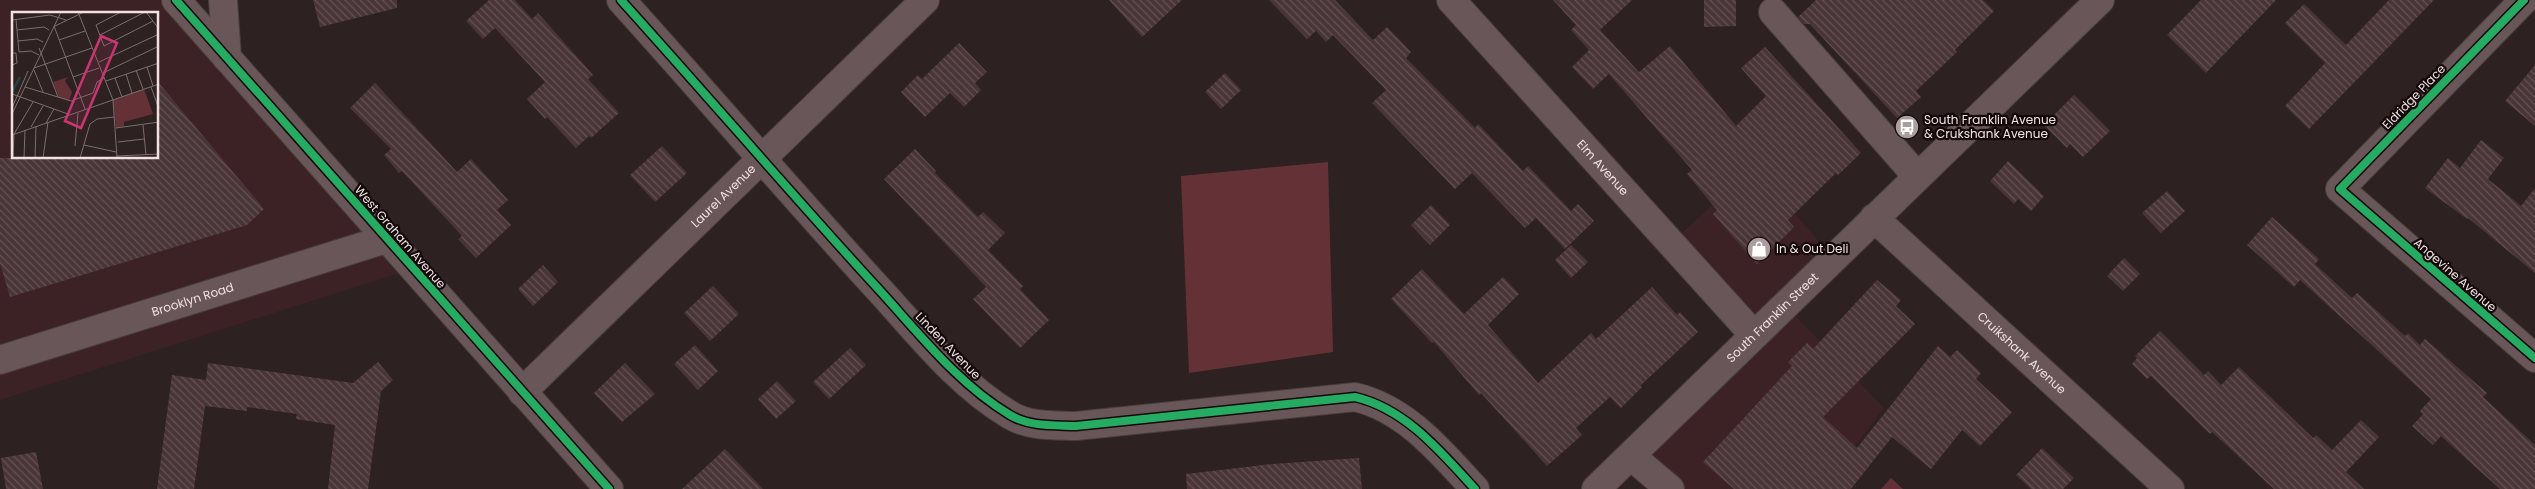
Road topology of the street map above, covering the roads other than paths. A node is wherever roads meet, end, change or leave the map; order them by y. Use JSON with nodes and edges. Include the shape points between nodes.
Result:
{"nodes":[{"id":1,"x":176,"y":0,"type":"edge"},
{"id":2,"x":223,"y":0,"type":"edge"},
{"id":3,"x":621,"y":0,"type":"edge"},
{"id":4,"x":925,"y":0,"type":"edge"},
{"id":5,"x":1451,"y":0,"type":"edge"},
{"id":6,"x":2100,"y":0,"type":"edge"},
{"id":7,"x":2524,"y":0,"type":"edge"},
{"id":8,"x":1773,"y":12,"type":"dead end"},
{"id":9,"x":227,"y":58,"type":"junction"},
{"id":10,"x":763,"y":157,"type":"junction"},
{"id":11,"x":1917,"y":176,"type":"junction"},
{"id":12,"x":2362,"y":208,"type":"joint"},
{"id":13,"x":1874,"y":218,"type":"junction"},
{"id":14,"x":386,"y":239,"type":"junction"},
{"id":15,"x":1754,"y":335,"type":"junction"},
{"id":16,"x":2535,"y":358,"type":"edge"},
{"id":17,"x":0,"y":360,"type":"edge"},
{"id":18,"x":522,"y":392,"type":"junction"},
{"id":19,"x":1630,"y":456,"type":"junction"},
{"id":20,"x":609,"y":489,"type":"edge"},
{"id":21,"x":1475,"y":489,"type":"edge"},
{"id":22,"x":1596,"y":489,"type":"edge"},
{"id":23,"x":1670,"y":489,"type":"edge"},
{"id":24,"x":2170,"y":489,"type":"edge"}],
"edges":[{"from":1,"to":9,"type":"street","name":"West Graham Avenue"},
{"from":2,"to":9,"type":"street"},
{"from":3,"to":10,"type":"street","name":"Linden Avenue"},
{"from":4,"to":10,"type":"street","name":"Laurel Avenue"},
{"from":5,"to":15,"type":"street","name":"Elm Avenue"},
{"from":6,"to":11,"type":"main road","name":"South Franklin Street"},
{"from":7,"to":12,"type":"street","name":"Eldridge Place","via":[[2340,189]]},
{"from":8,"to":11,"type":"street"},
{"from":9,"to":14,"type":"street","name":"West Graham Avenue"},
{"from":10,"to":18,"type":"street","name":"Laurel Avenue"},
{"from":10,"to":21,"type":"street","name":"Linden Avenue","via":[[828,234],[966,384],[1012,416],[1038,425],[1076,426],[1354,397],[1371,401],[1420,432]]},
{"from":11,"to":13,"type":"main road","name":"South Franklin Street"},
{"from":12,"to":16,"type":"street","name":"Angevine Avenue"},
{"from":13,"to":15,"type":"main road","name":"South Franklin Street"},
{"from":13,"to":24,"type":"street","name":"Cruikshank Avenue"},
{"from":14,"to":17,"type":"street","name":"Brooklyn Road"},
{"from":14,"to":18,"type":"street","name":"West Graham Avenue"},
{"from":15,"to":19,"type":"main road","name":"South Franklin Street"},
{"from":18,"to":20,"type":"street","name":"West Graham Avenue"},
{"from":19,"to":22,"type":"main road","name":"South Franklin Street"},
{"from":19,"to":23,"type":"street"}]}
